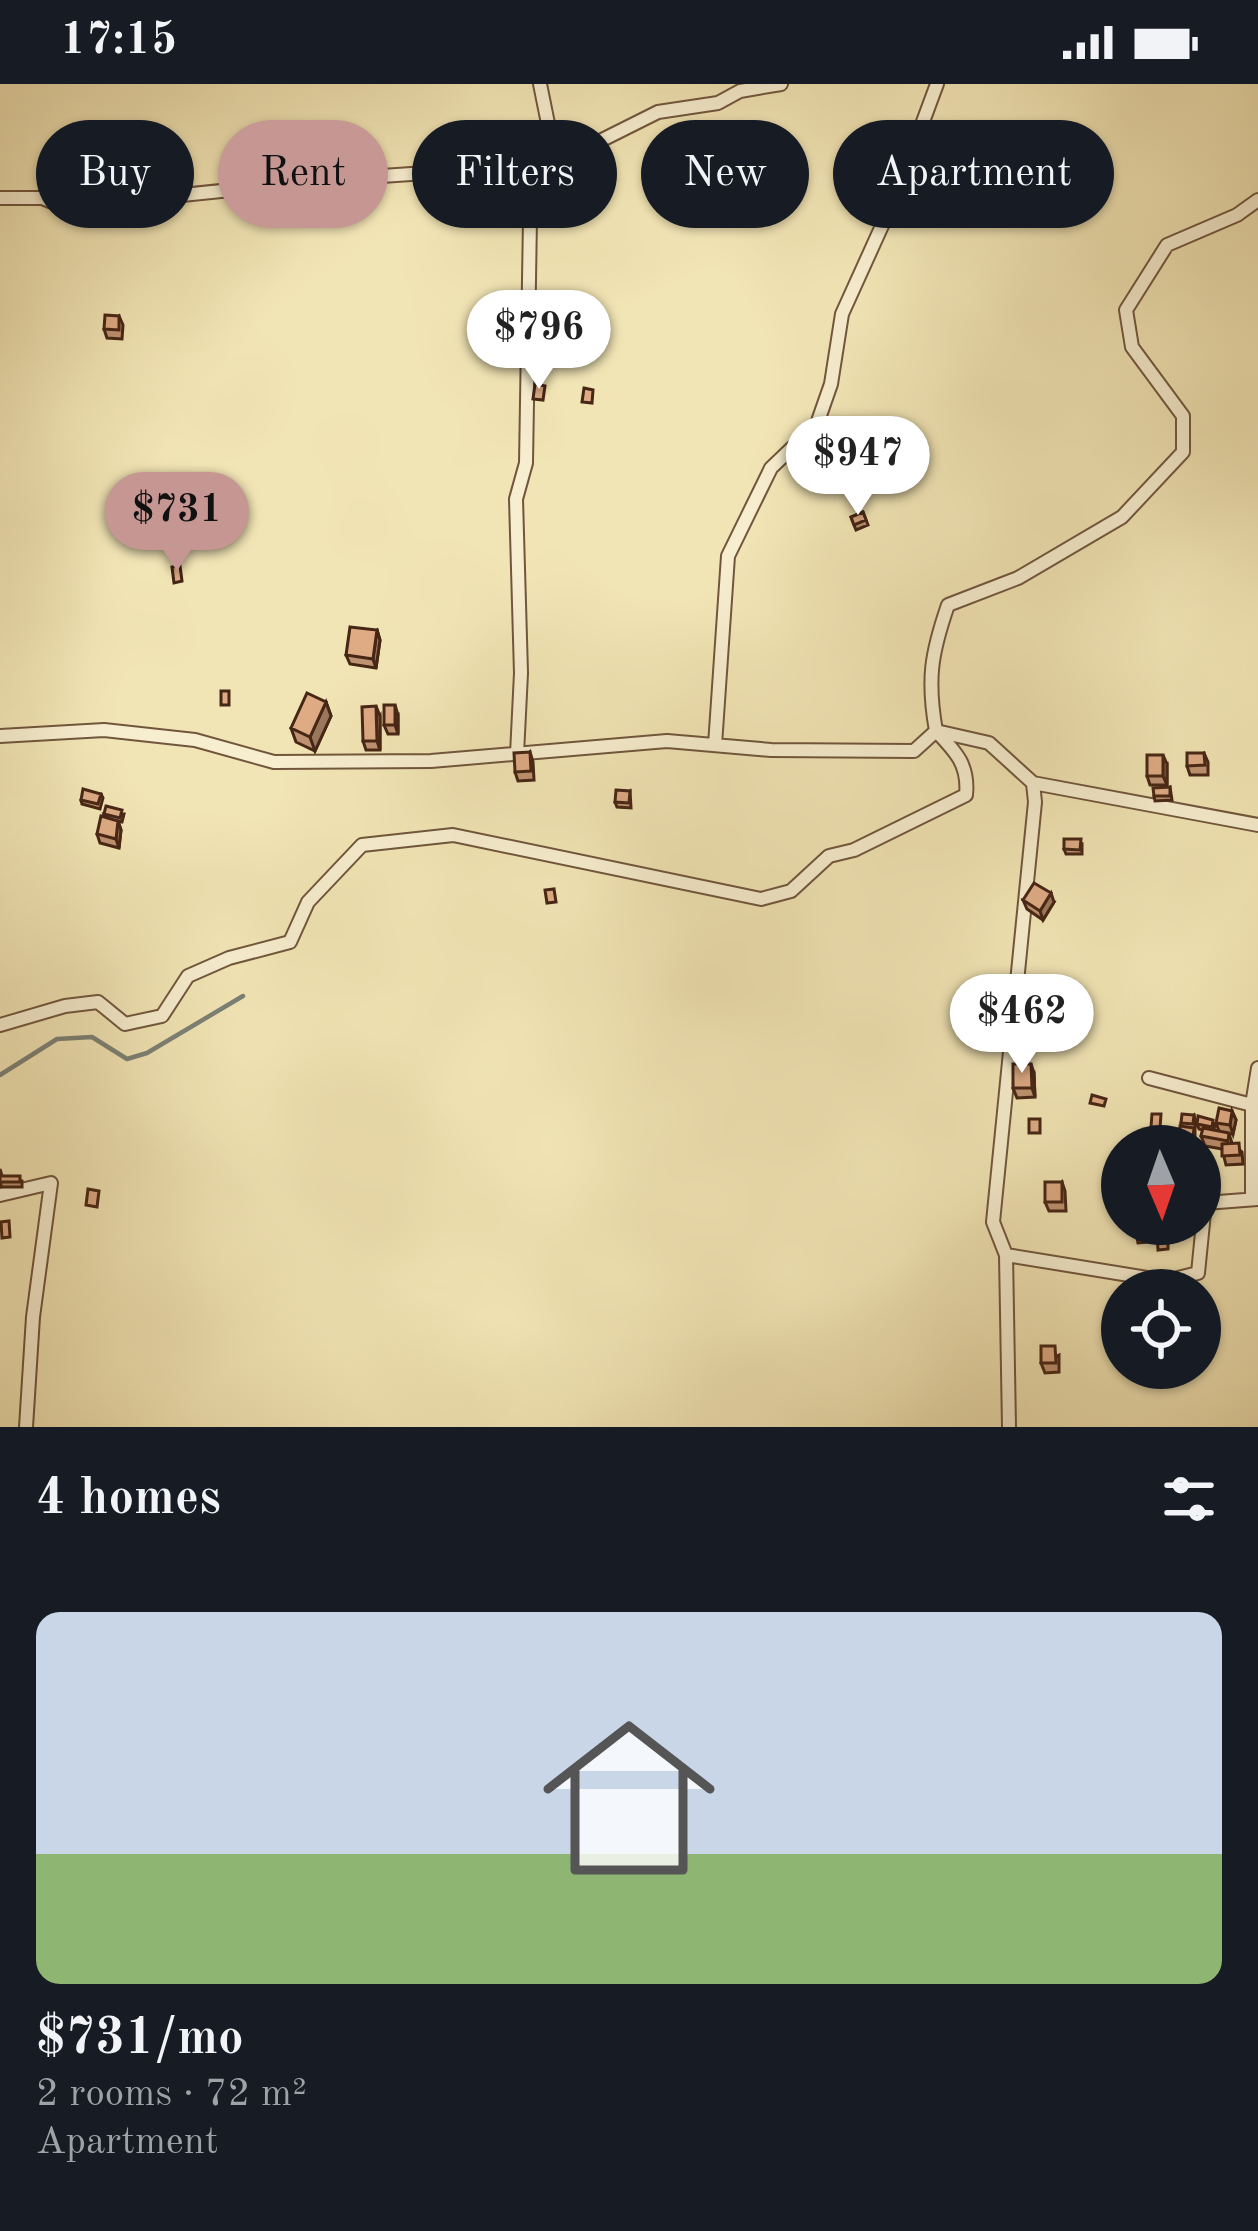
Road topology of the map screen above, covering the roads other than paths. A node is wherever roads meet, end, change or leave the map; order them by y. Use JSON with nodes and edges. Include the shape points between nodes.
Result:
{"nodes":[{"id":1,"x":540,"y":84,"type":"edge"},
{"id":2,"x":781,"y":84,"type":"edge"},
{"id":3,"x":937,"y":84,"type":"edge"},
{"id":4,"x":544,"y":120,"type":"edge"},
{"id":5,"x":617,"y":132,"type":"edge"},
{"id":6,"x":412,"y":174,"type":"edge"},
{"id":7,"x":0,"y":198,"type":"edge"},
{"id":8,"x":1258,"y":200,"type":"edge"},
{"id":9,"x":530,"y":228,"type":"edge"},
{"id":10,"x":936,"y":731,"type":"junction"},
{"id":11,"x":0,"y":736,"type":"edge"},
{"id":12,"x":715,"y":745,"type":"junction"},
{"id":13,"x":517,"y":754,"type":"junction"},
{"id":14,"x":1033,"y":782,"type":"junction"},
{"id":15,"x":1258,"y":824,"type":"edge"},
{"id":16,"x":0,"y":1025,"type":"edge"},
{"id":17,"x":1258,"y":1068,"type":"edge"},
{"id":18,"x":1149,"y":1078,"type":"dead end"},
{"id":19,"x":1252,"y":1105,"type":"junction"},
{"id":20,"x":0,"y":1195,"type":"edge"},
{"id":21,"x":1255,"y":1199,"type":"edge"},
{"id":22,"x":1006,"y":1255,"type":"junction"},
{"id":23,"x":26,"y":1427,"type":"edge"},
{"id":24,"x":1009,"y":1427,"type":"edge"}],
"edges":[{"from":1,"to":4,"type":"street"},
{"from":2,"to":5,"type":"street","via":[[658,112]]},
{"from":3,"to":12,"type":"street","via":[[842,314],[818,424],[771,468],[728,556]]},
{"from":6,"to":7,"type":"street","via":[[64,207]]},
{"from":8,"to":10,"type":"street","via":[[1167,245],[1126,310],[1132,347],[1183,416],[1183,452],[1122,517],[1018,578],[948,605],[928,686]]},
{"from":9,"to":13,"type":"street","via":[[526,463],[516,499]]},
{"from":10,"to":12,"type":"street","via":[[914,752]]},
{"from":10,"to":14,"type":"street","via":[[988,743]]},
{"from":10,"to":16,"type":"street","via":[[961,757],[966,795],[829,856],[791,891],[761,899],[453,835],[362,845],[308,902],[290,942],[188,976],[162,1016],[125,1024],[98,1002]]},
{"from":11,"to":13,"type":"street","via":[[104,730],[195,740],[274,763]]},
{"from":12,"to":13,"type":"street","via":[[667,741]]},
{"from":14,"to":15,"type":"street"},
{"from":14,"to":22,"type":"street","via":[[993,1222]]},
{"from":17,"to":19,"type":"street"},
{"from":18,"to":19,"type":"street"},
{"from":19,"to":21,"type":"street"},
{"from":20,"to":23,"type":"street","via":[[51,1184]]},
{"from":21,"to":22,"type":"street","via":[[1205,1203],[1198,1273],[1166,1281]]},
{"from":22,"to":24,"type":"street"}]}
